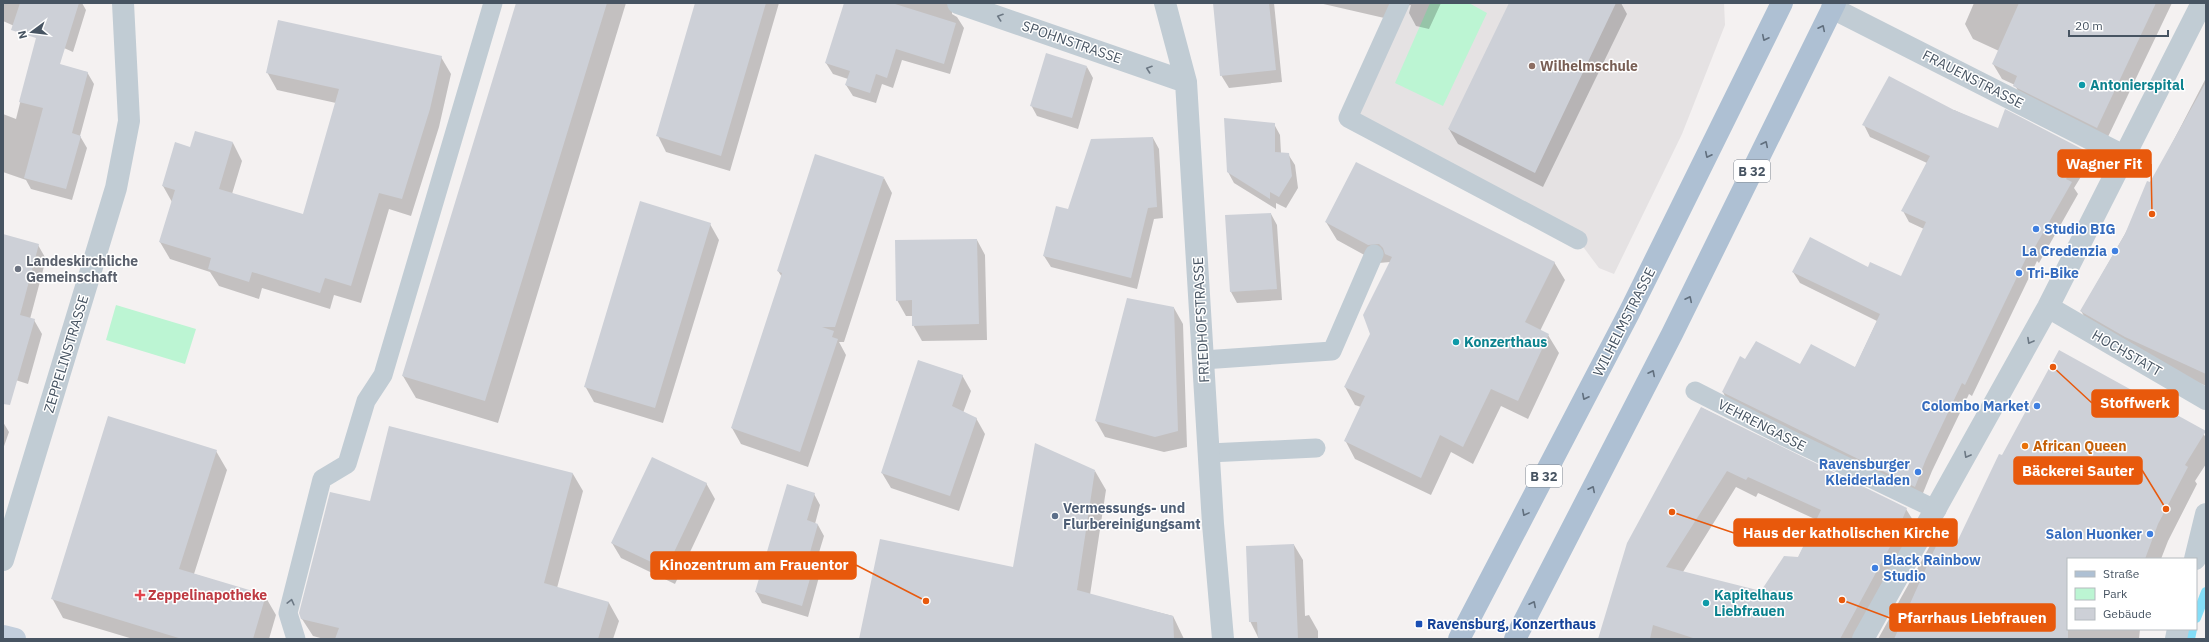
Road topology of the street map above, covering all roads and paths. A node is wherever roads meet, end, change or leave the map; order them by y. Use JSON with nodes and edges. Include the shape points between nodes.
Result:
{"nodes":[{"id":1,"x":123,"y":3,"type":"edge"},
{"id":2,"x":493,"y":3,"type":"edge"},
{"id":3,"x":958,"y":3,"type":"edge"},
{"id":4,"x":1165,"y":3,"type":"edge"},
{"id":5,"x":1400,"y":3,"type":"edge"},
{"id":6,"x":1782,"y":3,"type":"edge"},
{"id":7,"x":2202,"y":3,"type":"edge"},
{"id":8,"x":1829,"y":5,"type":"edge"},
{"id":9,"x":1186,"y":82,"type":"junction"},
{"id":10,"x":2126,"y":157,"type":"junction"},
{"id":11,"x":1578,"y":240,"type":"dead end"},
{"id":12,"x":1374,"y":254,"type":"dead end"},
{"id":13,"x":2048,"y":307,"type":"junction"},
{"id":14,"x":1203,"y":360,"type":"junction"},
{"id":15,"x":1695,"y":391,"type":"dead end"},
{"id":16,"x":2206,"y":399,"type":"edge"},
{"id":17,"x":1316,"y":448,"type":"dead end"},
{"id":18,"x":1209,"y":453,"type":"junction"},
{"id":19,"x":1936,"y":510,"type":"junction"},
{"id":20,"x":2206,"y":514,"type":"edge"},
{"id":21,"x":2195,"y":558,"type":"edge"},
{"id":22,"x":3,"y":560,"type":"edge"},
{"id":23,"x":3,"y":636,"type":"edge"},
{"id":24,"x":15,"y":639,"type":"edge"},
{"id":25,"x":296,"y":639,"type":"edge"},
{"id":26,"x":1223,"y":639,"type":"edge"},
{"id":27,"x":1460,"y":639,"type":"edge"},
{"id":28,"x":1515,"y":639,"type":"edge"},
{"id":29,"x":1863,"y":639,"type":"edge"}],
"edges":[{"from":1,"to":22,"type":"street","name":"ZEPPELINSTRASSE","via":[[129,121],[116,188]]},
{"from":25,"to":2,"type":"lane","one_way":true,"via":[[288,613],[322,480],[347,464],[366,401],[383,375]]},
{"from":9,"to":3,"type":"street","name":"SPOHNSTRASSE","one_way":true},
{"from":4,"to":9,"type":"street","name":"FRIEDHOFSTRASSE"},
{"from":5,"to":11,"type":"lane","via":[[1348,118]]},
{"from":6,"to":27,"type":"main road","name":"WILHELMSTRASSE","number":"B 32","one_way":true,"via":[[1629,313]]},
{"from":7,"to":10,"type":"street"},
{"from":8,"to":10,"type":"street","name":"FRAUENSTRASSE"},
{"from":28,"to":8,"type":"main road","number":"B 32","one_way":true,"via":[[1672,334]]},
{"from":9,"to":14,"type":"street","name":"FRIEDHOFSTRASSE"},
{"from":10,"to":13,"type":"street"},
{"from":12,"to":14,"type":"lane","via":[[1332,351]]},
{"from":13,"to":16,"type":"street","name":"HOCHSTATT"},
{"from":13,"to":19,"type":"street","one_way":true},
{"from":14,"to":18,"type":"street","name":"FRIEDHOFSTRASSE"},
{"from":15,"to":19,"type":"lane","name":"VEHRENGASSE"},
{"from":17,"to":18,"type":"lane"},
{"from":18,"to":26,"type":"street","name":"FRIEDHOFSTRASSE"},
{"from":19,"to":29,"type":"street"},
{"from":20,"to":21,"type":"street"},
{"from":23,"to":24,"type":"main road"}]}
